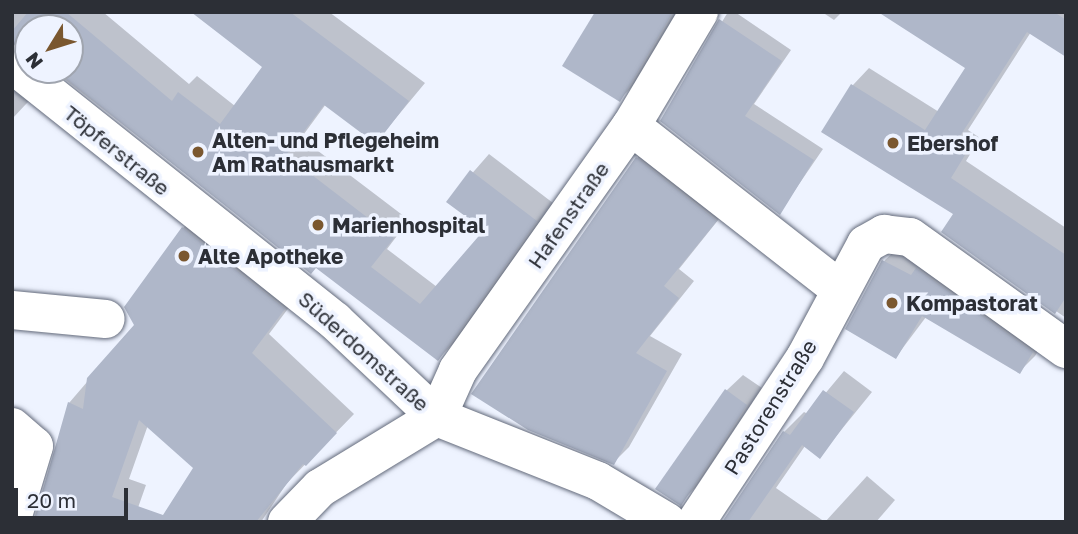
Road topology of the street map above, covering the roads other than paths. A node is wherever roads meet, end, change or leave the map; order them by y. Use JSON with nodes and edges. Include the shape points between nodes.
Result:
{"nodes":[{"id":1,"x":699,"y":12,"type":"edge"},
{"id":2,"x":12,"y":64,"type":"edge"},
{"id":3,"x":631,"y":126,"type":"junction"},
{"id":4,"x":190,"y":209,"type":"joint"},
{"id":5,"x":840,"y":289,"type":"junction"},
{"id":6,"x":12,"y":310,"type":"edge"},
{"id":7,"x":106,"y":319,"type":"dead end"},
{"id":8,"x":1066,"y":349,"type":"edge"},
{"id":9,"x":437,"y":416,"type":"junction"},
{"id":10,"x":23,"y":437,"type":"edge"},
{"id":11,"x":12,"y":519,"type":"edge"},
{"id":12,"x":287,"y":522,"type":"edge"},
{"id":13,"x":667,"y":522,"type":"edge"},
{"id":14,"x":696,"y":522,"type":"edge"}],
"edges":[{"from":1,"to":3,"type":"street","name":"Hafenstraße"},
{"from":2,"to":4,"type":"street","name":"Töpferstraße"},
{"from":3,"to":5,"type":"street"},
{"from":3,"to":9,"type":"street","name":"Hafenstraße","via":[[457,370]]},
{"from":4,"to":9,"type":"street","name":"Süderdomstraße","via":[[335,321]]},
{"from":5,"to":8,"type":"street","name":"Pastorenstraße","via":[[866,244],[884,234],[910,237]]},
{"from":5,"to":14,"type":"street","name":"Pastorenstraße","via":[[805,358]]},
{"from":6,"to":7,"type":"street"},
{"from":9,"to":12,"type":"street","via":[[320,488]]},
{"from":9,"to":13,"type":"street","name":"Süderdomstraße","via":[[597,481]]},
{"from":10,"to":11,"type":"street"}]}
